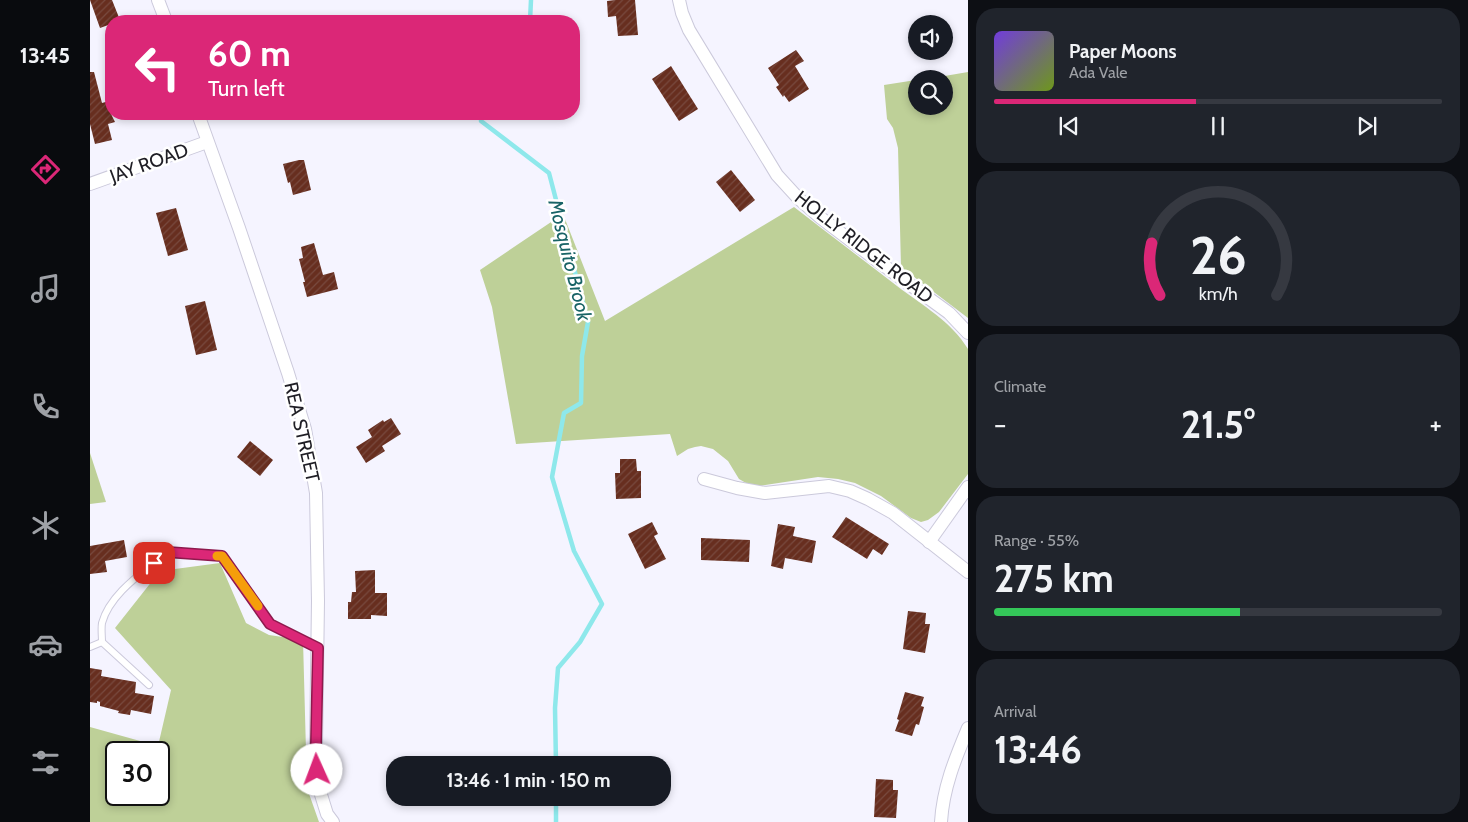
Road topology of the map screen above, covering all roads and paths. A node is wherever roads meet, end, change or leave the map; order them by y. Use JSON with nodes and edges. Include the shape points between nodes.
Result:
{"nodes":[{"id":1,"x":158,"y":0,"type":"edge"},
{"id":2,"x":679,"y":0,"type":"edge"},
{"id":3,"x":164,"y":15,"type":"edge"},
{"id":4,"x":200,"y":120,"type":"edge"},
{"id":5,"x":207,"y":142,"type":"junction"},
{"id":6,"x":90,"y":184,"type":"edge"},
{"id":7,"x":968,"y":333,"type":"edge"},
{"id":8,"x":704,"y":479,"type":"dead end"},
{"id":9,"x":968,"y":487,"type":"edge"},
{"id":10,"x":929,"y":542,"type":"junction"},
{"id":11,"x":968,"y":572,"type":"edge"},
{"id":12,"x":102,"y":642,"type":"junction"},
{"id":13,"x":90,"y":647,"type":"edge"},
{"id":14,"x":318,"y":648,"type":"junction"},
{"id":15,"x":149,"y":685,"type":"dead end"},
{"id":16,"x":968,"y":728,"type":"edge"},
{"id":17,"x":333,"y":822,"type":"edge"},
{"id":18,"x":941,"y":822,"type":"edge"}],
"edges":[{"from":1,"to":3,"type":"street"},
{"from":2,"to":7,"type":"street","name":"HOLLY RIDGE ROAD","via":[[689,30],[777,175],[822,218],[949,313]]},
{"from":4,"to":5,"type":"street","name":"REA STREET"},
{"from":5,"to":6,"type":"street","name":"JAY ROAD"},
{"from":5,"to":14,"type":"street","name":"REA STREET","via":[[305,429],[316,493]]},
{"from":8,"to":10,"type":"street","via":[[765,493],[829,486],[850,491],[894,513]]},
{"from":9,"to":10,"type":"street"},
{"from":10,"to":11,"type":"street"},
{"from":12,"to":13,"type":"lane"},
{"from":12,"to":14,"type":"lane","via":[[102,624],[110,606],[127,586],[167,552],[222,556],[270,624]]},
{"from":12,"to":15,"type":"lane"},
{"from":14,"to":17,"type":"street","name":"REA STREET","via":[[318,785],[327,814]]},
{"from":16,"to":18,"type":"street","via":[[950,770]]}]}
